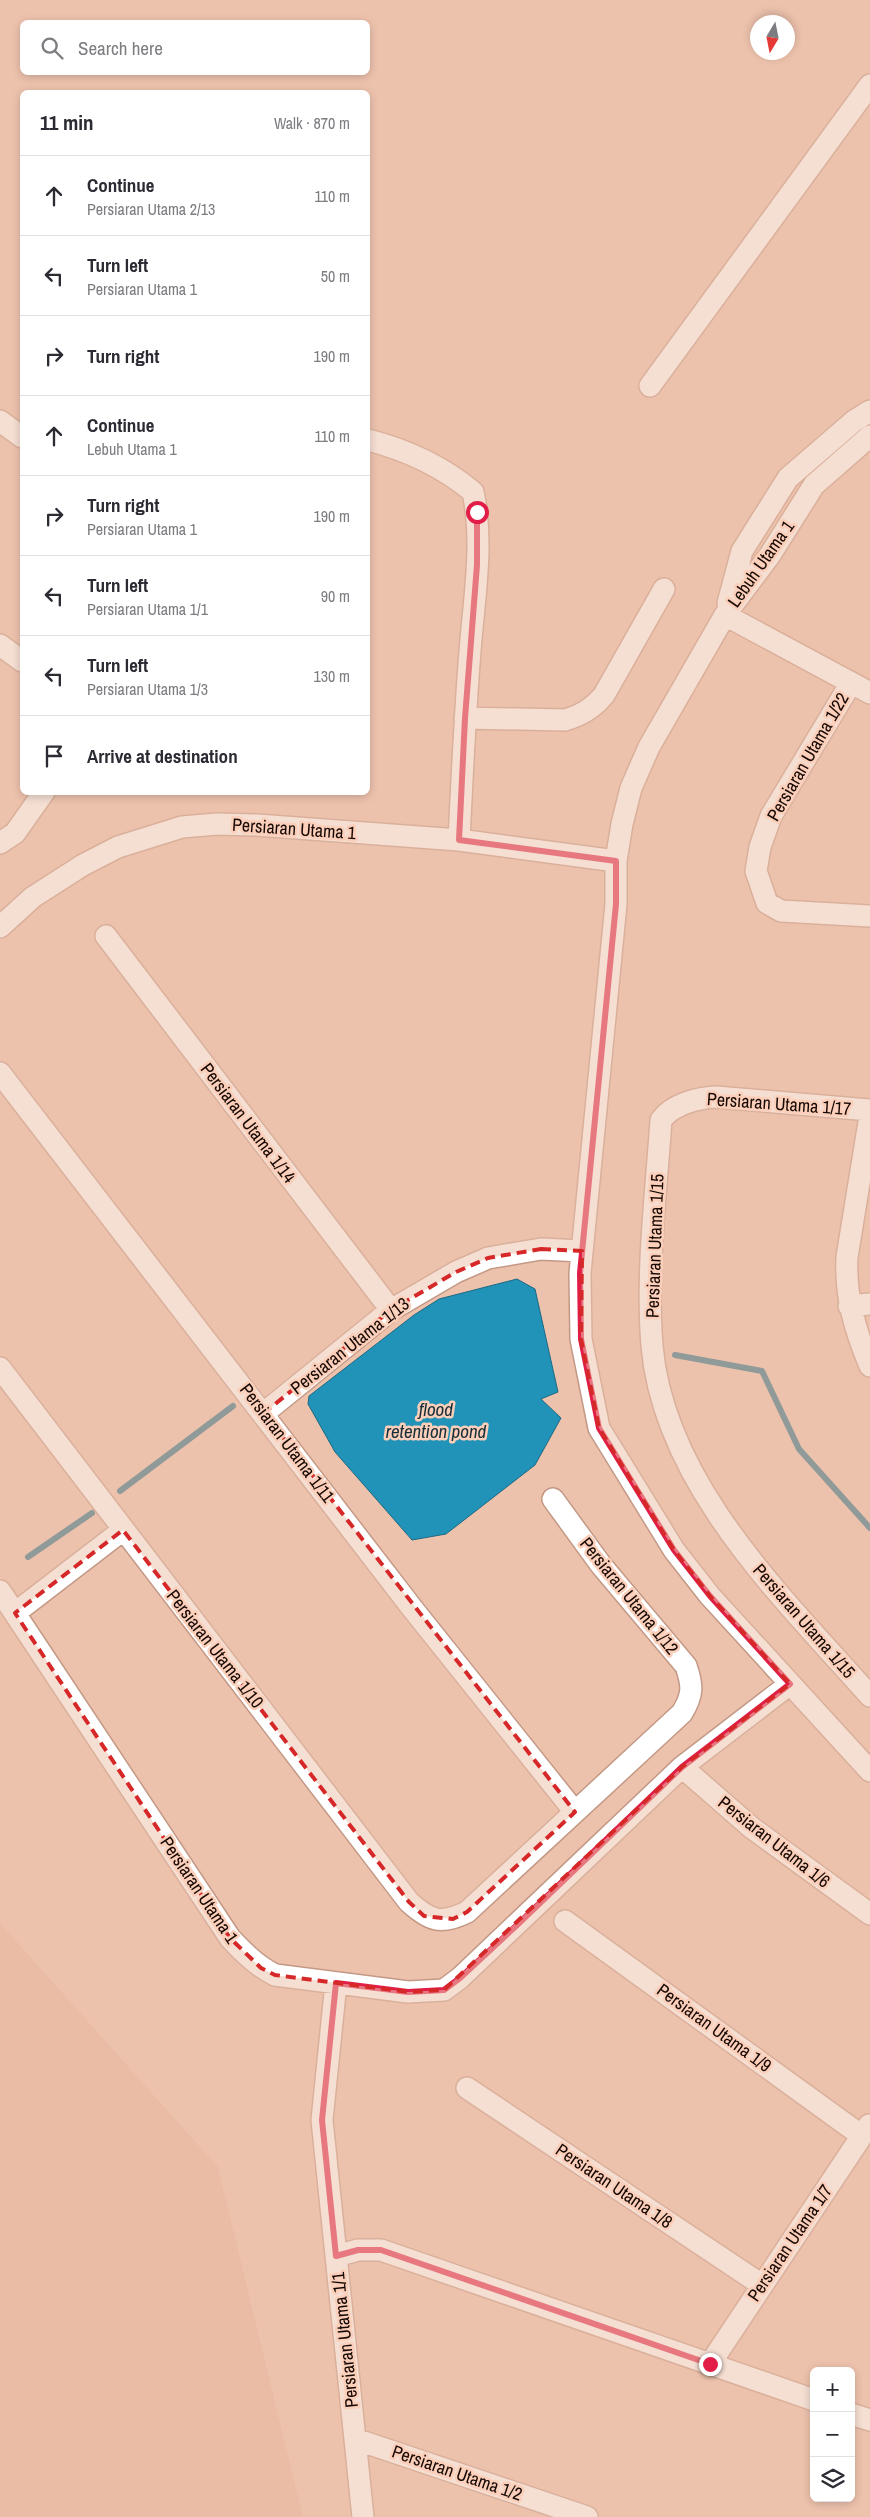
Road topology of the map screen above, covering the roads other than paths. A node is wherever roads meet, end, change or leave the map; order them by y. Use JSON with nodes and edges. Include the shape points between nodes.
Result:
{"nodes":[{"id":1,"x":870,"y":85,"type":"edge"},
{"id":2,"x":650,"y":386,"type":"dead end"},
{"id":3,"x":870,"y":411,"type":"edge"},
{"id":4,"x":0,"y":421,"type":"edge"},
{"id":5,"x":20,"y":436,"type":"edge"},
{"id":6,"x":870,"y":436,"type":"edge"},
{"id":7,"x":370,"y":440,"type":"edge"},
{"id":8,"x":664,"y":589,"type":"dead end"},
{"id":9,"x":725,"y":615,"type":"junction"},
{"id":10,"x":0,"y":645,"type":"edge"},
{"id":11,"x":20,"y":660,"type":"edge"},
{"id":12,"x":851,"y":683,"type":"junction"},
{"id":13,"x":870,"y":693,"type":"edge"},
{"id":14,"x":465,"y":718,"type":"junction"},
{"id":15,"x":42,"y":795,"type":"edge"},
{"id":16,"x":459,"y":840,"type":"junction"},
{"id":17,"x":0,"y":843,"type":"edge"},
{"id":18,"x":616,"y":861,"type":"junction"},
{"id":19,"x":870,"y":916,"type":"edge"},
{"id":20,"x":0,"y":927,"type":"edge"},
{"id":21,"x":106,"y":936,"type":"dead end"},
{"id":22,"x":0,"y":1072,"type":"edge"},
{"id":23,"x":688,"y":1102,"type":"joint"},
{"id":24,"x":870,"y":1110,"type":"edge"},
{"id":25,"x":870,"y":1116,"type":"edge"},
{"id":26,"x":582,"y":1251,"type":"junction"},
{"id":27,"x":870,"y":1304,"type":"edge"},
{"id":28,"x":849,"y":1306,"type":"junction"},
{"id":29,"x":391,"y":1310,"type":"junction"},
{"id":30,"x":870,"y":1366,"type":"edge"},
{"id":31,"x":0,"y":1368,"type":"edge"},
{"id":32,"x":264,"y":1413,"type":"junction"},
{"id":33,"x":553,"y":1500,"type":"dead end"},
{"id":34,"x":123,"y":1530,"type":"junction"},
{"id":35,"x":0,"y":1590,"type":"edge"},
{"id":36,"x":15,"y":1613,"type":"junction"},
{"id":37,"x":790,"y":1684,"type":"junction"},
{"id":38,"x":870,"y":1696,"type":"edge"},
{"id":39,"x":682,"y":1767,"type":"junction"},
{"id":40,"x":870,"y":1771,"type":"edge"},
{"id":41,"x":574,"y":1812,"type":"junction"},
{"id":42,"x":870,"y":1914,"type":"edge"},
{"id":43,"x":565,"y":1921,"type":"dead end"},
{"id":44,"x":336,"y":1983,"type":"junction"},
{"id":45,"x":467,"y":2088,"type":"dead end"},
{"id":46,"x":866,"y":2130,"type":"edge"},
{"id":47,"x":336,"y":2256,"type":"junction"},
{"id":48,"x":762,"y":2285,"type":"junction"},
{"id":49,"x":710,"y":2364,"type":"junction"},
{"id":50,"x":810,"y":2399,"type":"edge"},
{"id":51,"x":855,"y":2415,"type":"edge"},
{"id":52,"x":870,"y":2420,"type":"edge"},
{"id":53,"x":355,"y":2439,"type":"junction"},
{"id":54,"x":363,"y":2517,"type":"edge"},
{"id":55,"x":587,"y":2517,"type":"edge"}],
"edges":[{"from":1,"to":2,"type":"street"},
{"from":3,"to":9,"type":"street","name":"Lebuh Utama 1","via":[[788,478],[742,551]]},
{"from":4,"to":5,"type":"street"},
{"from":6,"to":9,"type":"street","name":"Lebuh Utama 1","via":[[814,485],[770,556]]},
{"from":7,"to":14,"type":"street","via":[[392,446],[437,466],[473,492],[477,512],[477,565]]},
{"from":8,"to":14,"type":"street","via":[[604,695],[581,716],[557,721]]},
{"from":9,"to":12,"type":"street"},
{"from":9,"to":18,"type":"street","via":[[643,758],[631,788]]},
{"from":10,"to":11,"type":"street"},
{"from":12,"to":13,"type":"street"},
{"from":12,"to":19,"type":"street","name":"Persiaran Utama 1/22","via":[[771,816],[756,871],[767,903],[781,911]]},
{"from":14,"to":16,"type":"street"},
{"from":15,"to":17,"type":"street","via":[[15,833]]},
{"from":16,"to":18,"type":"street","name":"Persiaran Utama 1"},
{"from":16,"to":20,"type":"street","name":"Persiaran Utama 1","via":[[257,825],[182,827],[118,847],[83,865],[33,897]]},
{"from":18,"to":26,"type":"street","via":[[616,904]]},
{"from":21,"to":29,"type":"street","name":"Persiaran Utama 1/14"},
{"from":22,"to":32,"type":"street","name":"Persiaran Utama 1/11"},
{"from":23,"to":24,"type":"street","name":"Persiaran Utama 1/17","via":[[716,1097]]},
{"from":23,"to":38,"type":"street","name":"Persiaran Utama 1/15","via":[[667,1112],[661,1120],[650,1291],[652,1348],[659,1387],[693,1473],[717,1515],[745,1554]]},
{"from":25,"to":28,"type":"street","via":[[846,1257]]},
{"from":26,"to":29,"type":"street","name":"Persiaran Utama 1/13","via":[[541,1249],[488,1258],[456,1272]]},
{"from":26,"to":37,"type":"street","via":[[581,1339],[599,1428],[674,1550],[710,1596]]},
{"from":27,"to":28,"type":"street"},
{"from":28,"to":30,"type":"street"},
{"from":29,"to":32,"type":"street","name":"Persiaran Utama 1/13"},
{"from":31,"to":34,"type":"street","name":"Persiaran Utama 1/10"},
{"from":32,"to":41,"type":"street","name":"Persiaran Utama 1/11","via":[[412,1608]]},
{"from":33,"to":41,"type":"street","name":"Persiaran Utama 1/12","via":[[601,1565],[686,1666],[690,1678],[691,1698],[682,1713]]},
{"from":34,"to":36,"type":"street"},
{"from":34,"to":41,"type":"street","name":"Persiaran Utama 1/10","via":[[409,1902],[424,1916],[438,1920],[453,1919],[467,1912]]},
{"from":35,"to":36,"type":"street","name":"Persiaran Utama 1"},
{"from":36,"to":44,"type":"street","name":"Persiaran Utama 1","via":[[230,1938],[261,1968],[275,1975]]},
{"from":37,"to":39,"type":"street","name":"Persiaran Utama 1"},
{"from":37,"to":40,"type":"street"},
{"from":39,"to":42,"type":"street","name":"Persiaran Utama 1/6","via":[[752,1828]]},
{"from":39,"to":44,"type":"street","name":"Persiaran Utama 1","via":[[444,1990],[408,1992]]},
{"from":43,"to":46,"type":"street","name":"Persiaran Utama 1/9"},
{"from":44,"to":47,"type":"street","name":"Persiaran Utama 1/1","via":[[322,2120]]},
{"from":45,"to":48,"type":"street","name":"Persiaran Utama 1/8"},
{"from":46,"to":48,"type":"street","name":"Persiaran Utama 1/7"},
{"from":47,"to":49,"type":"street","via":[[358,2250],[381,2250]]},
{"from":47,"to":53,"type":"street","name":"Persiaran Utama 1/1"},
{"from":48,"to":49,"type":"street","name":"Persiaran Utama 1/7"},
{"from":49,"to":50,"type":"street"},
{"from":51,"to":52,"type":"street"},
{"from":53,"to":54,"type":"street","name":"Persiaran Utama 1/1"},
{"from":53,"to":55,"type":"street","name":"Persiaran Utama 1/2"}]}
